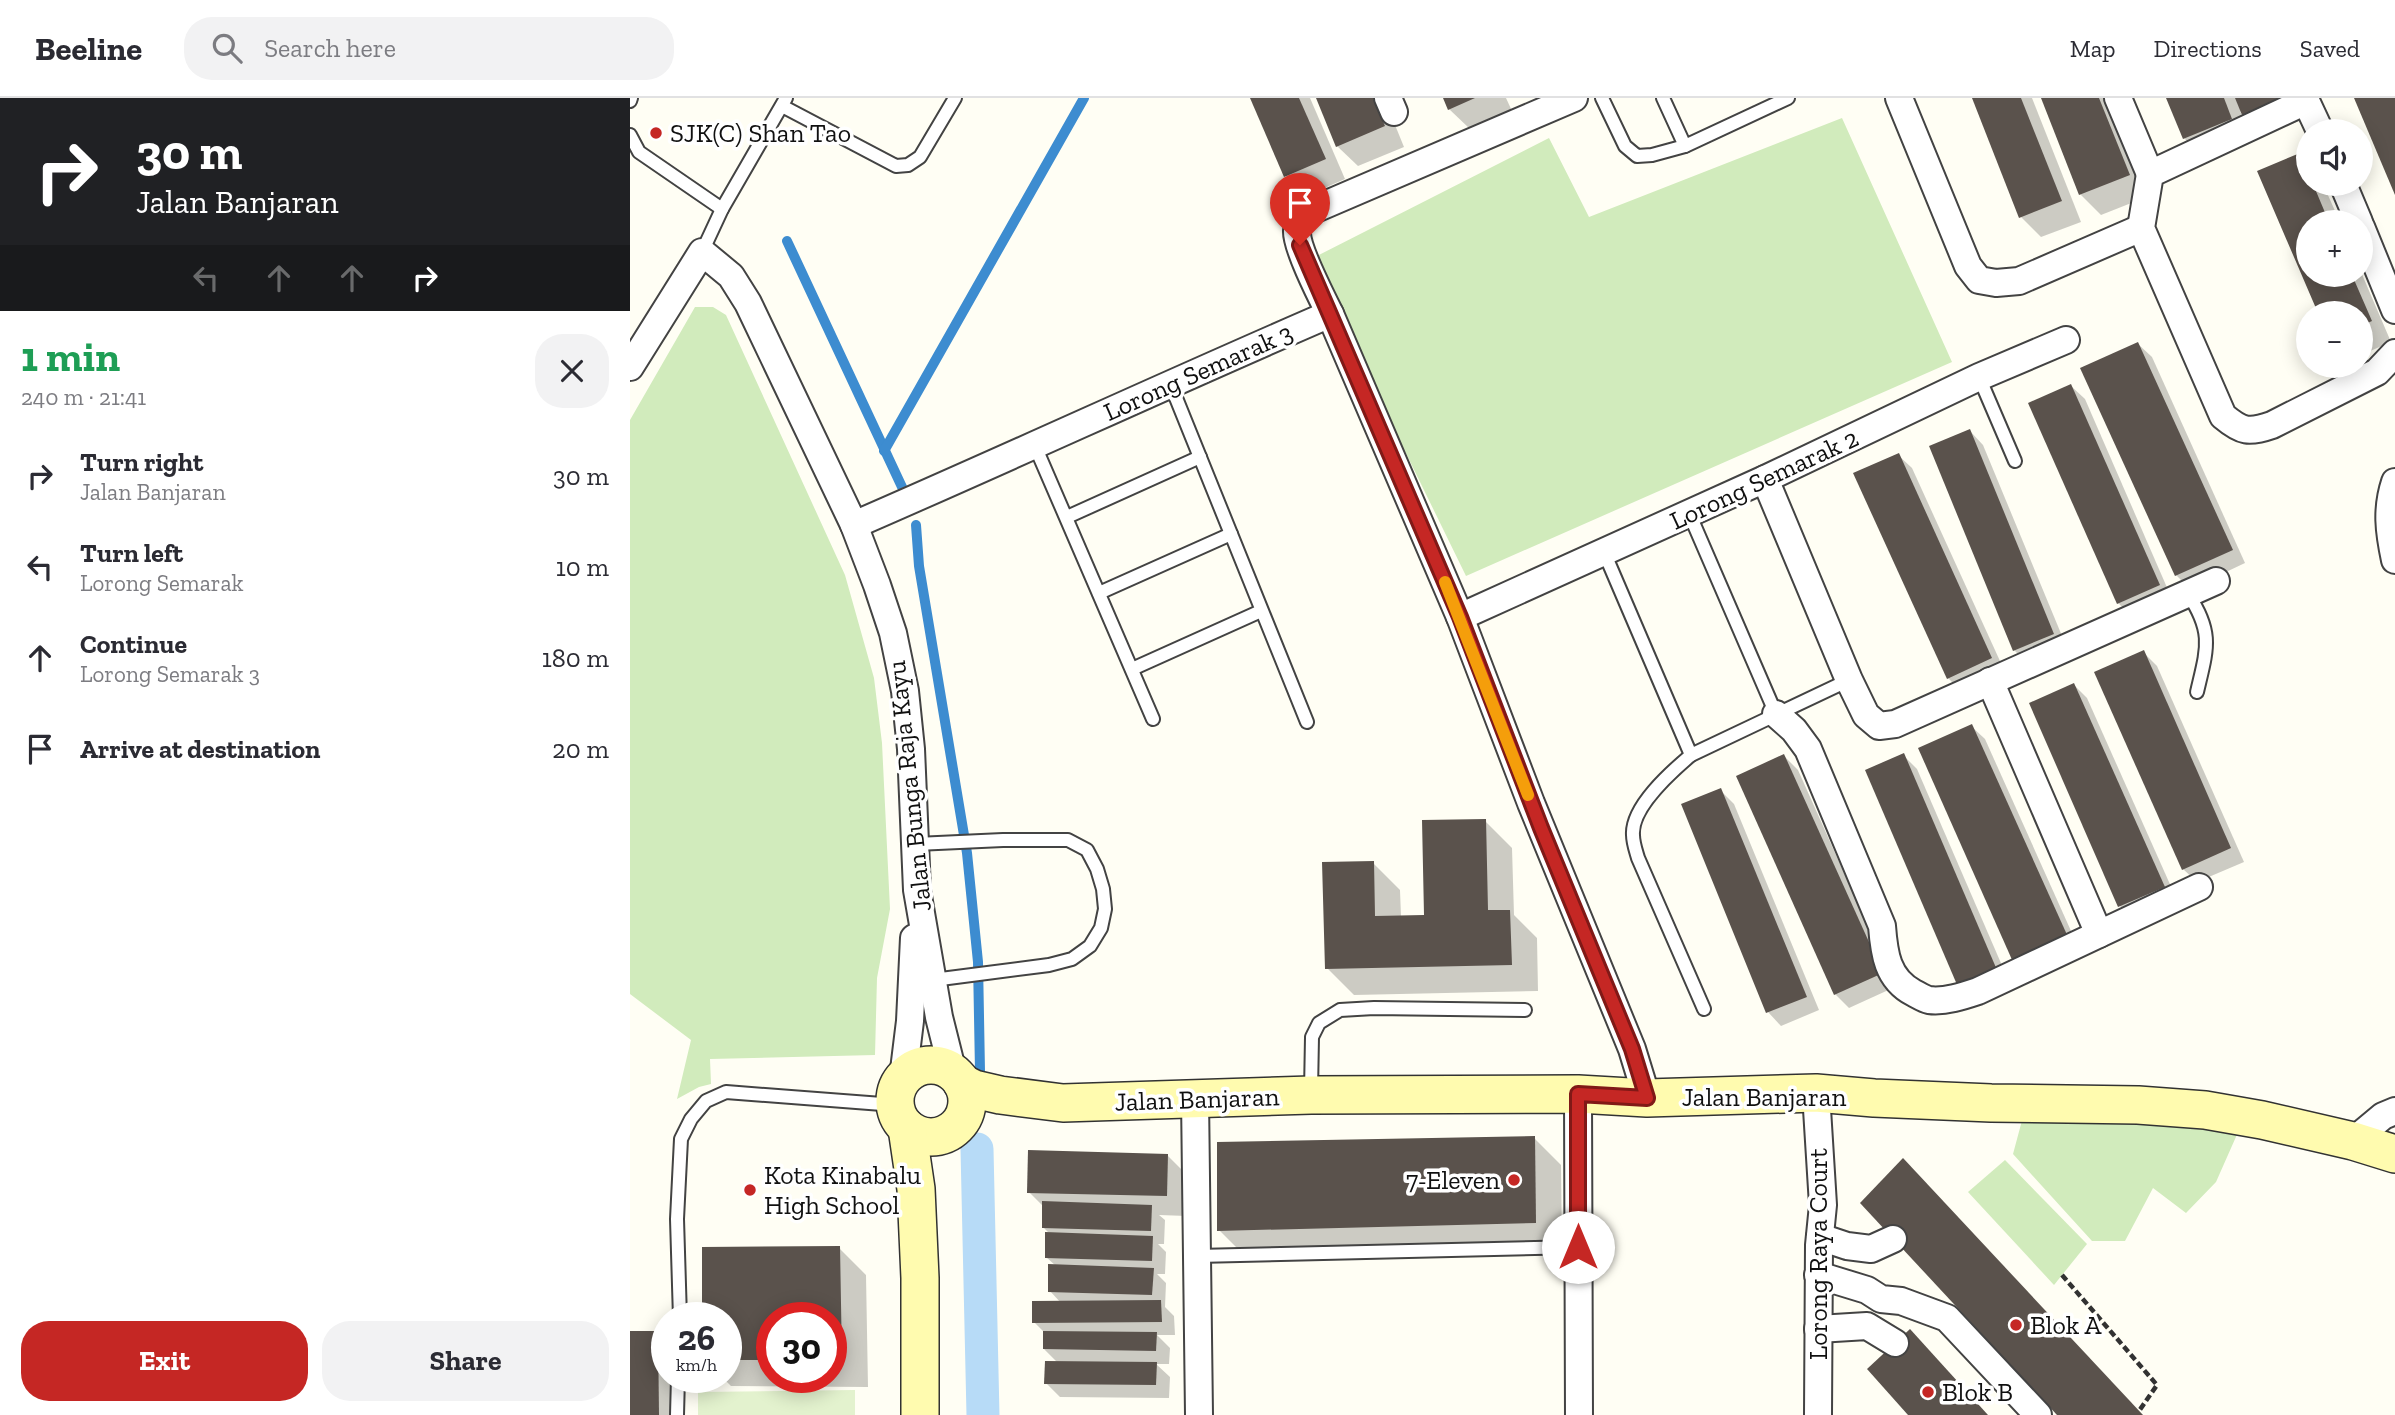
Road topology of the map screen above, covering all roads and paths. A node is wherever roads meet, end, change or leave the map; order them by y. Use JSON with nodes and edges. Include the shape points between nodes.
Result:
{"nodes":[{"id":1,"x":955,"y":98,"type":"edge"},
{"id":2,"x":1574,"y":98,"type":"edge"},
{"id":3,"x":1602,"y":98,"type":"edge"},
{"id":4,"x":1663,"y":98,"type":"edge"},
{"id":5,"x":1787,"y":98,"type":"edge"},
{"id":6,"x":1899,"y":98,"type":"edge"},
{"id":7,"x":2119,"y":98,"type":"edge"},
{"id":8,"x":2306,"y":100,"type":"edge"},
{"id":9,"x":784,"y":102,"type":"edge"},
{"id":10,"x":2315,"y":119,"type":"edge"},
{"id":11,"x":630,"y":135,"type":"edge"},
{"id":12,"x":1685,"y":146,"type":"junction"},
{"id":13,"x":2150,"y":174,"type":"junction"},
{"id":14,"x":722,"y":209,"type":"junction"},
{"id":15,"x":2141,"y":228,"type":"junction"},
{"id":16,"x":2373,"y":248,"type":"edge"},
{"id":17,"x":702,"y":252,"type":"junction"},
{"id":18,"x":2388,"y":274,"type":"edge"},
{"id":19,"x":2395,"y":310,"type":"edge"},
{"id":20,"x":1330,"y":314,"type":"junction"},
{"id":21,"x":2066,"y":340,"type":"dead end"},
{"id":22,"x":2395,"y":353,"type":"edge"},
{"id":23,"x":630,"y":367,"type":"edge"},
{"id":24,"x":1979,"y":377,"type":"junction"},
{"id":25,"x":1170,"y":383,"type":"junction"},
{"id":26,"x":1035,"y":446,"type":"junction"},
{"id":27,"x":1200,"y":457,"type":"junction"},
{"id":28,"x":2015,"y":461,"type":"dead end"},
{"id":29,"x":1765,"y":480,"type":"junction"},
{"id":30,"x":2395,"y":482,"type":"edge"},
{"id":31,"x":1689,"y":513,"type":"junction"},
{"id":32,"x":1067,"y":517,"type":"junction"},
{"id":33,"x":854,"y":525,"type":"junction"},
{"id":34,"x":1231,"y":534,"type":"junction"},
{"id":35,"x":1604,"y":552,"type":"junction"},
{"id":36,"x":2395,"y":560,"type":"edge"},
{"id":37,"x":2216,"y":580,"type":"dead end"},
{"id":38,"x":1099,"y":593,"type":"junction"},
{"id":39,"x":2188,"y":594,"type":"junction"},
{"id":40,"x":1261,"y":611,"type":"junction"},
{"id":41,"x":1460,"y":617,"type":"junction"},
{"id":42,"x":1132,"y":669,"type":"junction"},
{"id":43,"x":1849,"y":680,"type":"junction"},
{"id":44,"x":1990,"y":681,"type":"junction"},
{"id":45,"x":2197,"y":692,"type":"dead end"},
{"id":46,"x":1776,"y":715,"type":"junction"},
{"id":47,"x":1153,"y":719,"type":"dead end"},
{"id":48,"x":1307,"y":722,"type":"dead end"},
{"id":49,"x":1691,"y":755,"type":"junction"},
{"id":50,"x":916,"y":844,"type":"junction"},
{"id":51,"x":2199,"y":887,"type":"dead end"},
{"id":52,"x":917,"y":890,"type":"junction"},
{"id":53,"x":2099,"y":934,"type":"junction"},
{"id":54,"x":933,"y":980,"type":"junction"},
{"id":55,"x":1704,"y":1009,"type":"dead end"},
{"id":56,"x":1525,"y":1010,"type":"dead end"},
{"id":57,"x":957,"y":1078,"type":"junction"},
{"id":58,"x":1816,"y":1093,"type":"junction"},
{"id":59,"x":1578,"y":1094,"type":"junction"},
{"id":60,"x":1311,"y":1095,"type":"junction"},
{"id":61,"x":1195,"y":1098,"type":"junction"},
{"id":62,"x":1647,"y":1098,"type":"junction"},
{"id":63,"x":1063,"y":1103,"type":"junction"},
{"id":64,"x":902,"y":1104,"type":"junction"},
{"id":65,"x":2395,"y":1111,"type":"edge"},
{"id":66,"x":952,"y":1130,"type":"junction"},
{"id":67,"x":2353,"y":1140,"type":"junction"},
{"id":68,"x":2395,"y":1154,"type":"edge"},
{"id":69,"x":1820,"y":1237,"type":"junction"},
{"id":70,"x":1893,"y":1239,"type":"dead end"},
{"id":71,"x":1578,"y":1247,"type":"junction"},
{"id":72,"x":1197,"y":1256,"type":"junction"},
{"id":73,"x":1818,"y":1275,"type":"junction"},
{"id":74,"x":2062,"y":1275,"type":"dead end"},
{"id":75,"x":920,"y":1278,"type":"junction"},
{"id":76,"x":680,"y":1302,"type":"edge"},
{"id":77,"x":1818,"y":1329,"type":"junction"},
{"id":78,"x":1895,"y":1343,"type":"dead end"},
{"id":79,"x":678,"y":1393,"type":"edge"},
{"id":80,"x":2139,"y":1411,"type":"dead end"},
{"id":81,"x":677,"y":1415,"type":"edge"},
{"id":82,"x":920,"y":1415,"type":"edge"},
{"id":83,"x":1199,"y":1415,"type":"edge"},
{"id":84,"x":1579,"y":1415,"type":"edge"},
{"id":85,"x":1818,"y":1415,"type":"edge"},
{"id":86,"x":2038,"y":1415,"type":"edge"}],
"edges":[{"from":1,"to":9,"type":"lane","via":[[920,158],[896,166]]},
{"from":2,"to":20,"type":"street","via":[[1302,218],[1297,231],[1300,245]]},
{"from":3,"to":12,"type":"lane","via":[[1625,146],[1637,156]]},
{"from":4,"to":12,"type":"lane"},
{"from":5,"to":12,"type":"lane"},
{"from":6,"to":15,"type":"street","via":[[1968,266],[1979,280],[2019,281]]},
{"from":7,"to":13,"type":"street"},
{"from":8,"to":10,"type":"street"},
{"from":8,"to":13,"type":"street"},
{"from":9,"to":14,"type":"lane"},
{"from":11,"to":14,"type":"lane","via":[[639,152]]},
{"from":13,"to":15,"type":"street"},
{"from":14,"to":17,"type":"lane"},
{"from":15,"to":22,"type":"street","via":[[2223,416],[2238,428],[2254,431],[2272,425],[2377,372]]},
{"from":16,"to":18,"type":"street"},
{"from":17,"to":23,"type":"street"},
{"from":17,"to":33,"type":"street","name":"Jalan Bunga Raja Kayu","via":[[731,276],[748,303]]},
{"from":18,"to":19,"type":"street"},
{"from":20,"to":25,"type":"street","name":"Lorong Semarak 3"},
{"from":20,"to":41,"type":"street"},
{"from":21,"to":24,"type":"street","name":"Lorong Semarak 2"},
{"from":24,"to":28,"type":"lane"},
{"from":24,"to":29,"type":"street","name":"Lorong Semarak 2"},
{"from":25,"to":26,"type":"street","name":"Lorong Semarak 3"},
{"from":25,"to":27,"type":"lane"},
{"from":26,"to":32,"type":"lane"},
{"from":26,"to":33,"type":"street","name":"Lorong Semarak 3"},
{"from":27,"to":32,"type":"lane"},
{"from":27,"to":34,"type":"lane"},
{"from":29,"to":31,"type":"street","name":"Lorong Semarak 2"},
{"from":29,"to":43,"type":"street"},
{"from":30,"to":36,"type":"street","via":[[2388,526]]},
{"from":31,"to":35,"type":"street","name":"Lorong Semarak 2"},
{"from":31,"to":46,"type":"lane"},
{"from":32,"to":38,"type":"lane"},
{"from":33,"to":50,"type":"street","name":"Jalan Bunga Raja Kayu","via":[[893,633],[905,691]]},
{"from":34,"to":38,"type":"lane"},
{"from":34,"to":40,"type":"lane"},
{"from":35,"to":41,"type":"street","name":"Lorong Semarak 2"},
{"from":35,"to":49,"type":"lane"},
{"from":37,"to":39,"type":"street"},
{"from":38,"to":42,"type":"lane"},
{"from":39,"to":44,"type":"street"},
{"from":39,"to":45,"type":"lane","via":[[2207,635]]},
{"from":40,"to":42,"type":"lane"},
{"from":40,"to":48,"type":"lane"},
{"from":41,"to":62,"type":"street","via":[[1632,1049]]},
{"from":42,"to":47,"type":"lane"},
{"from":43,"to":44,"type":"street","via":[[1866,715],[1879,726],[1895,724]]},
{"from":43,"to":46,"type":"lane"},
{"from":44,"to":53,"type":"street"},
{"from":46,"to":49,"type":"lane"},
{"from":46,"to":53,"type":"street","via":[[1808,749],[1882,926],[1890,972],[1907,990],[1927,1000],[1953,999]]},
{"from":49,"to":55,"type":"lane","via":[[1645,804],[1635,819],[1633,835],[1638,858]]},
{"from":50,"to":52,"type":"street","name":"Jalan Bunga Raja Kayu"},
{"from":50,"to":54,"type":"lane","via":[[1068,840],[1087,850],[1103,889],[1101,928],[1090,946],[1072,959]]},
{"from":51,"to":53,"type":"street"},
{"from":52,"to":54,"type":"street","name":"Jalan Bunga Raja Kayu"},
{"from":52,"to":64,"type":"street"},
{"from":54,"to":57,"type":"street","name":"Jalan Bunga Raja Kayu","via":[[944,1047]]},
{"from":56,"to":60,"type":"lane","via":[[1340,1010],[1319,1023],[1312,1037]]},
{"from":57,"to":63,"type":"street","name":"Jalan Banjaran","via":[[974,1089]]},
{"from":57,"to":64,"type":"street","via":[[932,1065],[912,1071]]},
{"from":57,"to":66,"type":"street","via":[[967,1105]]},
{"from":58,"to":62,"type":"street","name":"Jalan Banjaran"},
{"from":58,"to":67,"type":"street","name":"Jalan Banjaran","via":[[2205,1110]]},
{"from":58,"to":69,"type":"street","name":"Lorong Raya Court","via":[[1824,1205]]},
{"from":59,"to":60,"type":"street","name":"Jalan Banjaran"},
{"from":59,"to":62,"type":"street","name":"Jalan Banjaran"},
{"from":59,"to":71,"type":"street"},
{"from":60,"to":61,"type":"street","name":"Jalan Banjaran"},
{"from":61,"to":63,"type":"street","name":"Jalan Banjaran"},
{"from":61,"to":72,"type":"street"},
{"from":63,"to":66,"type":"street","via":[[999,1112]]},
{"from":64,"to":66,"type":"street","via":[[925,1137]]},
{"from":64,"to":75,"type":"street","via":[[916,1189]]},
{"from":64,"to":76,"type":"lane","via":[[726,1092],[706,1101],[681,1139]]},
{"from":65,"to":67,"type":"street"},
{"from":66,"to":75,"type":"street","via":[[931,1188]]},
{"from":67,"to":68,"type":"street","name":"Jalan Banjaran"},
{"from":69,"to":70,"type":"street","via":[[1871,1249]]},
{"from":69,"to":73,"type":"street","name":"Lorong Raya Court"},
{"from":71,"to":72,"type":"lane"},
{"from":71,"to":84,"type":"street"},
{"from":72,"to":83,"type":"street"},
{"from":73,"to":77,"type":"street","name":"Lorong Raya Court"},
{"from":73,"to":86,"type":"street","via":[[1947,1318]]},
{"from":74,"to":80,"type":"path","via":[[2157,1385]]},
{"from":75,"to":82,"type":"street"},
{"from":77,"to":78,"type":"street","via":[[1867,1326]]},
{"from":77,"to":85,"type":"street","name":"Lorong Raya Court"},
{"from":79,"to":81,"type":"lane"}]}
